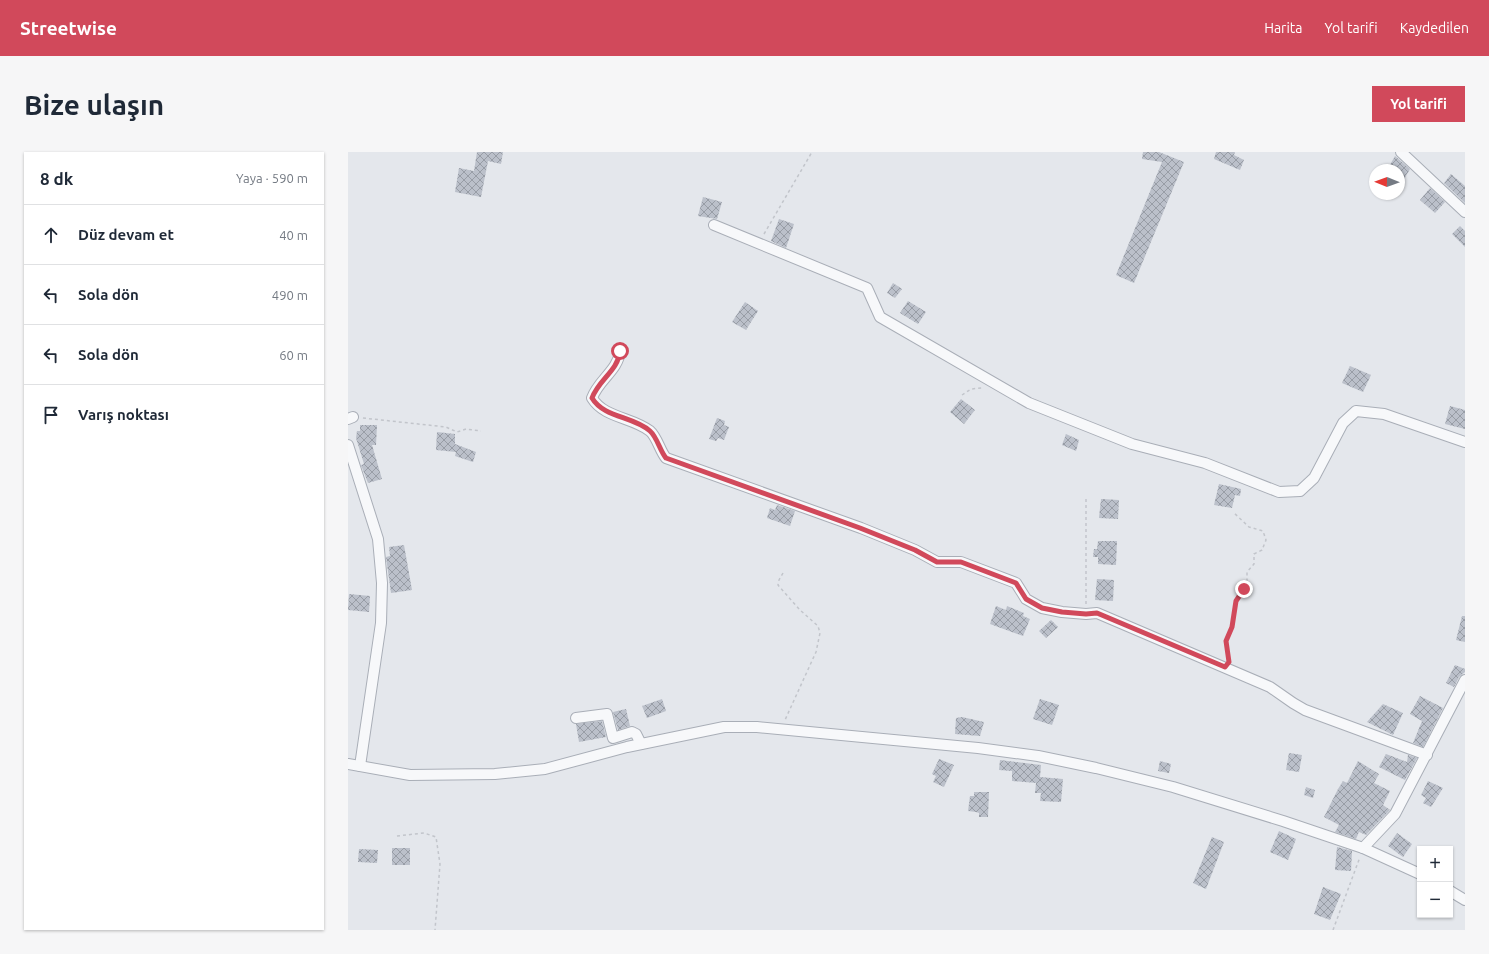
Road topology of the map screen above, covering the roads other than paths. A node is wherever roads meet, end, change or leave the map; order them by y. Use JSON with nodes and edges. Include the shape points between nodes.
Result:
{"nodes":[{"id":1,"x":1402,"y":152,"type":"edge"},
{"id":2,"x":1465,"y":212,"type":"edge"},
{"id":3,"x":714,"y":225,"type":"dead end"},
{"id":4,"x":620,"y":351,"type":"dead end"},
{"id":5,"x":1465,"y":442,"type":"edge"},
{"id":6,"x":348,"y":445,"type":"edge"},
{"id":7,"x":1465,"y":680,"type":"edge"},
{"id":8,"x":576,"y":718,"type":"dead end"},
{"id":9,"x":641,"y":744,"type":"junction"},
{"id":10,"x":1427,"y":755,"type":"junction"},
{"id":11,"x":348,"y":764,"type":"edge"},
{"id":12,"x":360,"y":766,"type":"junction"},
{"id":13,"x":1363,"y":848,"type":"junction"},
{"id":14,"x":1417,"y":873,"type":"edge"},
{"id":15,"x":1453,"y":893,"type":"edge"},
{"id":16,"x":1465,"y":900,"type":"edge"}],
"edges":[{"from":1,"to":2,"type":"street"},
{"from":3,"to":5,"type":"street","via":[[867,288],[880,317],[1028,403],[1132,444],[1206,463],[1279,492],[1300,491],[1314,478],[1343,423],[1356,411],[1384,414]]},
{"from":4,"to":10,"type":"street","via":[[619,361],[594,391],[592,398],[597,407],[651,432],[666,458],[860,528],[915,550],[937,562],[961,562],[1016,583],[1026,599],[1042,608],[1062,612],[1097,613],[1270,687],[1305,710]]},
{"from":6,"to":12,"type":"street","via":[[378,539],[382,583],[381,624]]},
{"from":7,"to":10,"type":"street"},
{"from":8,"to":9,"type":"street","via":[[607,714],[613,738],[632,732]]},
{"from":9,"to":12,"type":"street","via":[[545,769],[495,774],[410,775]]},
{"from":9,"to":13,"type":"street","via":[[724,727],[757,727],[1038,756],[1173,787]]},
{"from":10,"to":13,"type":"street","via":[[1395,814]]},
{"from":11,"to":12,"type":"street"},
{"from":13,"to":14,"type":"street"},
{"from":15,"to":16,"type":"street"}]}
